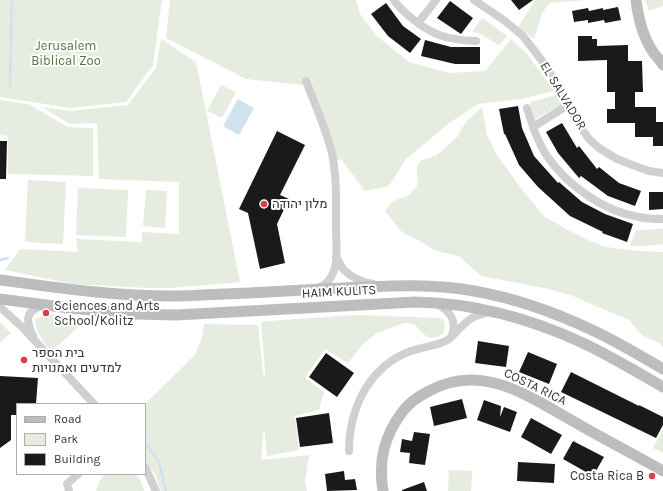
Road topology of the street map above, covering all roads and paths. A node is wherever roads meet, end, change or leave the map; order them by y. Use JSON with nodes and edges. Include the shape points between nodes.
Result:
{"nodes":[{"id":1,"x":394,"y":0,"type":"edge"},
{"id":2,"x":436,"y":0,"type":"edge"},
{"id":3,"x":474,"y":0,"type":"edge"},
{"id":4,"x":636,"y":0,"type":"edge"},
{"id":5,"x":418,"y":23,"type":"junction"},
{"id":6,"x":476,"y":41,"type":"dead end"},
{"id":7,"x":663,"y":65,"type":"edge"},
{"id":8,"x":306,"y":81,"type":"dead end"},
{"id":9,"x":568,"y":105,"type":"junction"},
{"id":10,"x":527,"y":108,"type":"dead end"},
{"id":11,"x":533,"y":128,"type":"junction"},
{"id":12,"x":663,"y":173,"type":"edge"},
{"id":13,"x":663,"y":220,"type":"edge"},
{"id":14,"x":336,"y":256,"type":"junction"},
{"id":15,"x":0,"y":280,"type":"edge"},
{"id":16,"x":382,"y":286,"type":"junction"},
{"id":17,"x":308,"y":290,"type":"junction"},
{"id":18,"x":0,"y":299,"type":"edge"},
{"id":19,"x":434,"y":302,"type":"junction"},
{"id":20,"x":49,"y":305,"type":"junction"},
{"id":21,"x":0,"y":306,"type":"edge"},
{"id":22,"x":492,"y":311,"type":"junction"},
{"id":23,"x":452,"y":336,"type":"junction"},
{"id":24,"x":35,"y":340,"type":"junction"},
{"id":25,"x":663,"y":369,"type":"edge"},
{"id":26,"x":663,"y":387,"type":"edge"},
{"id":27,"x":93,"y":403,"type":"edge"},
{"id":28,"x":350,"y":451,"type":"dead end"},
{"id":29,"x":146,"y":470,"type":"edge"},
{"id":30,"x":663,"y":471,"type":"edge"},
{"id":31,"x":77,"y":475,"type":"edge"},
{"id":32,"x":70,"y":491,"type":"edge"},
{"id":33,"x":156,"y":491,"type":"edge"},
{"id":34,"x":383,"y":491,"type":"edge"}],
"edges":[{"from":1,"to":5,"type":"street"},
{"from":2,"to":5,"type":"street"},
{"from":3,"to":9,"type":"street","name":"EL SALVADOR","via":[[522,36],[546,66]]},
{"from":4,"to":7,"type":"main road","via":[[642,28],[652,51]]},
{"from":5,"to":6,"type":"street","via":[[431,32],[445,37]]},
{"from":8,"to":14,"type":"street","via":[[332,155],[336,185]]},
{"from":9,"to":11,"type":"street"},
{"from":9,"to":12,"type":"street","name":"EL SALVADOR","via":[[589,139],[599,148],[634,166]]},
{"from":10,"to":11,"type":"street"},
{"from":11,"to":13,"type":"street","via":[[553,165],[591,198],[623,213]]},
{"from":14,"to":16,"type":"street","via":[[350,275],[363,282]]},
{"from":14,"to":17,"type":"street","via":[[334,272],[328,282]]},
{"from":15,"to":17,"type":"main road","name":"HAIM KULITS","via":[[118,294],[160,296]]},
{"from":16,"to":17,"type":"main road","name":"HAIM KULITS"},
{"from":16,"to":25,"type":"main road","name":"HAIM KULITS","via":[[442,287],[512,300],[592,330]]},
{"from":18,"to":20,"type":"main road","name":"HAIM KULITS"},
{"from":19,"to":20,"type":"main road","name":"HAIM KULITS","via":[[176,315],[112,312]]},
{"from":19,"to":22,"type":"main road","name":"HAIM KULITS"},
{"from":19,"to":23,"type":"street","via":[[452,317]]},
{"from":20,"to":24,"type":"street","via":[[38,307],[28,315],[28,323]]},
{"from":21,"to":24,"type":"street"},
{"from":22,"to":23,"type":"street","via":[[470,319]]},
{"from":22,"to":26,"type":"main road","name":"HAIM KULITS","via":[[548,328],[585,344]]},
{"from":23,"to":28,"type":"street","via":[[443,342],[401,355],[389,362],[373,378],[361,395],[356,408],[349,438]]},
{"from":24,"to":27,"type":"street"},
{"from":29,"to":33,"type":"street"},
{"from":30,"to":34,"type":"main road","name":"COSTA RICA","via":[[511,388],[488,381],[464,380],[449,382],[419,396],[395,421],[382,456]]},
{"from":31,"to":32,"type":"street","via":[[67,484]]}]}
